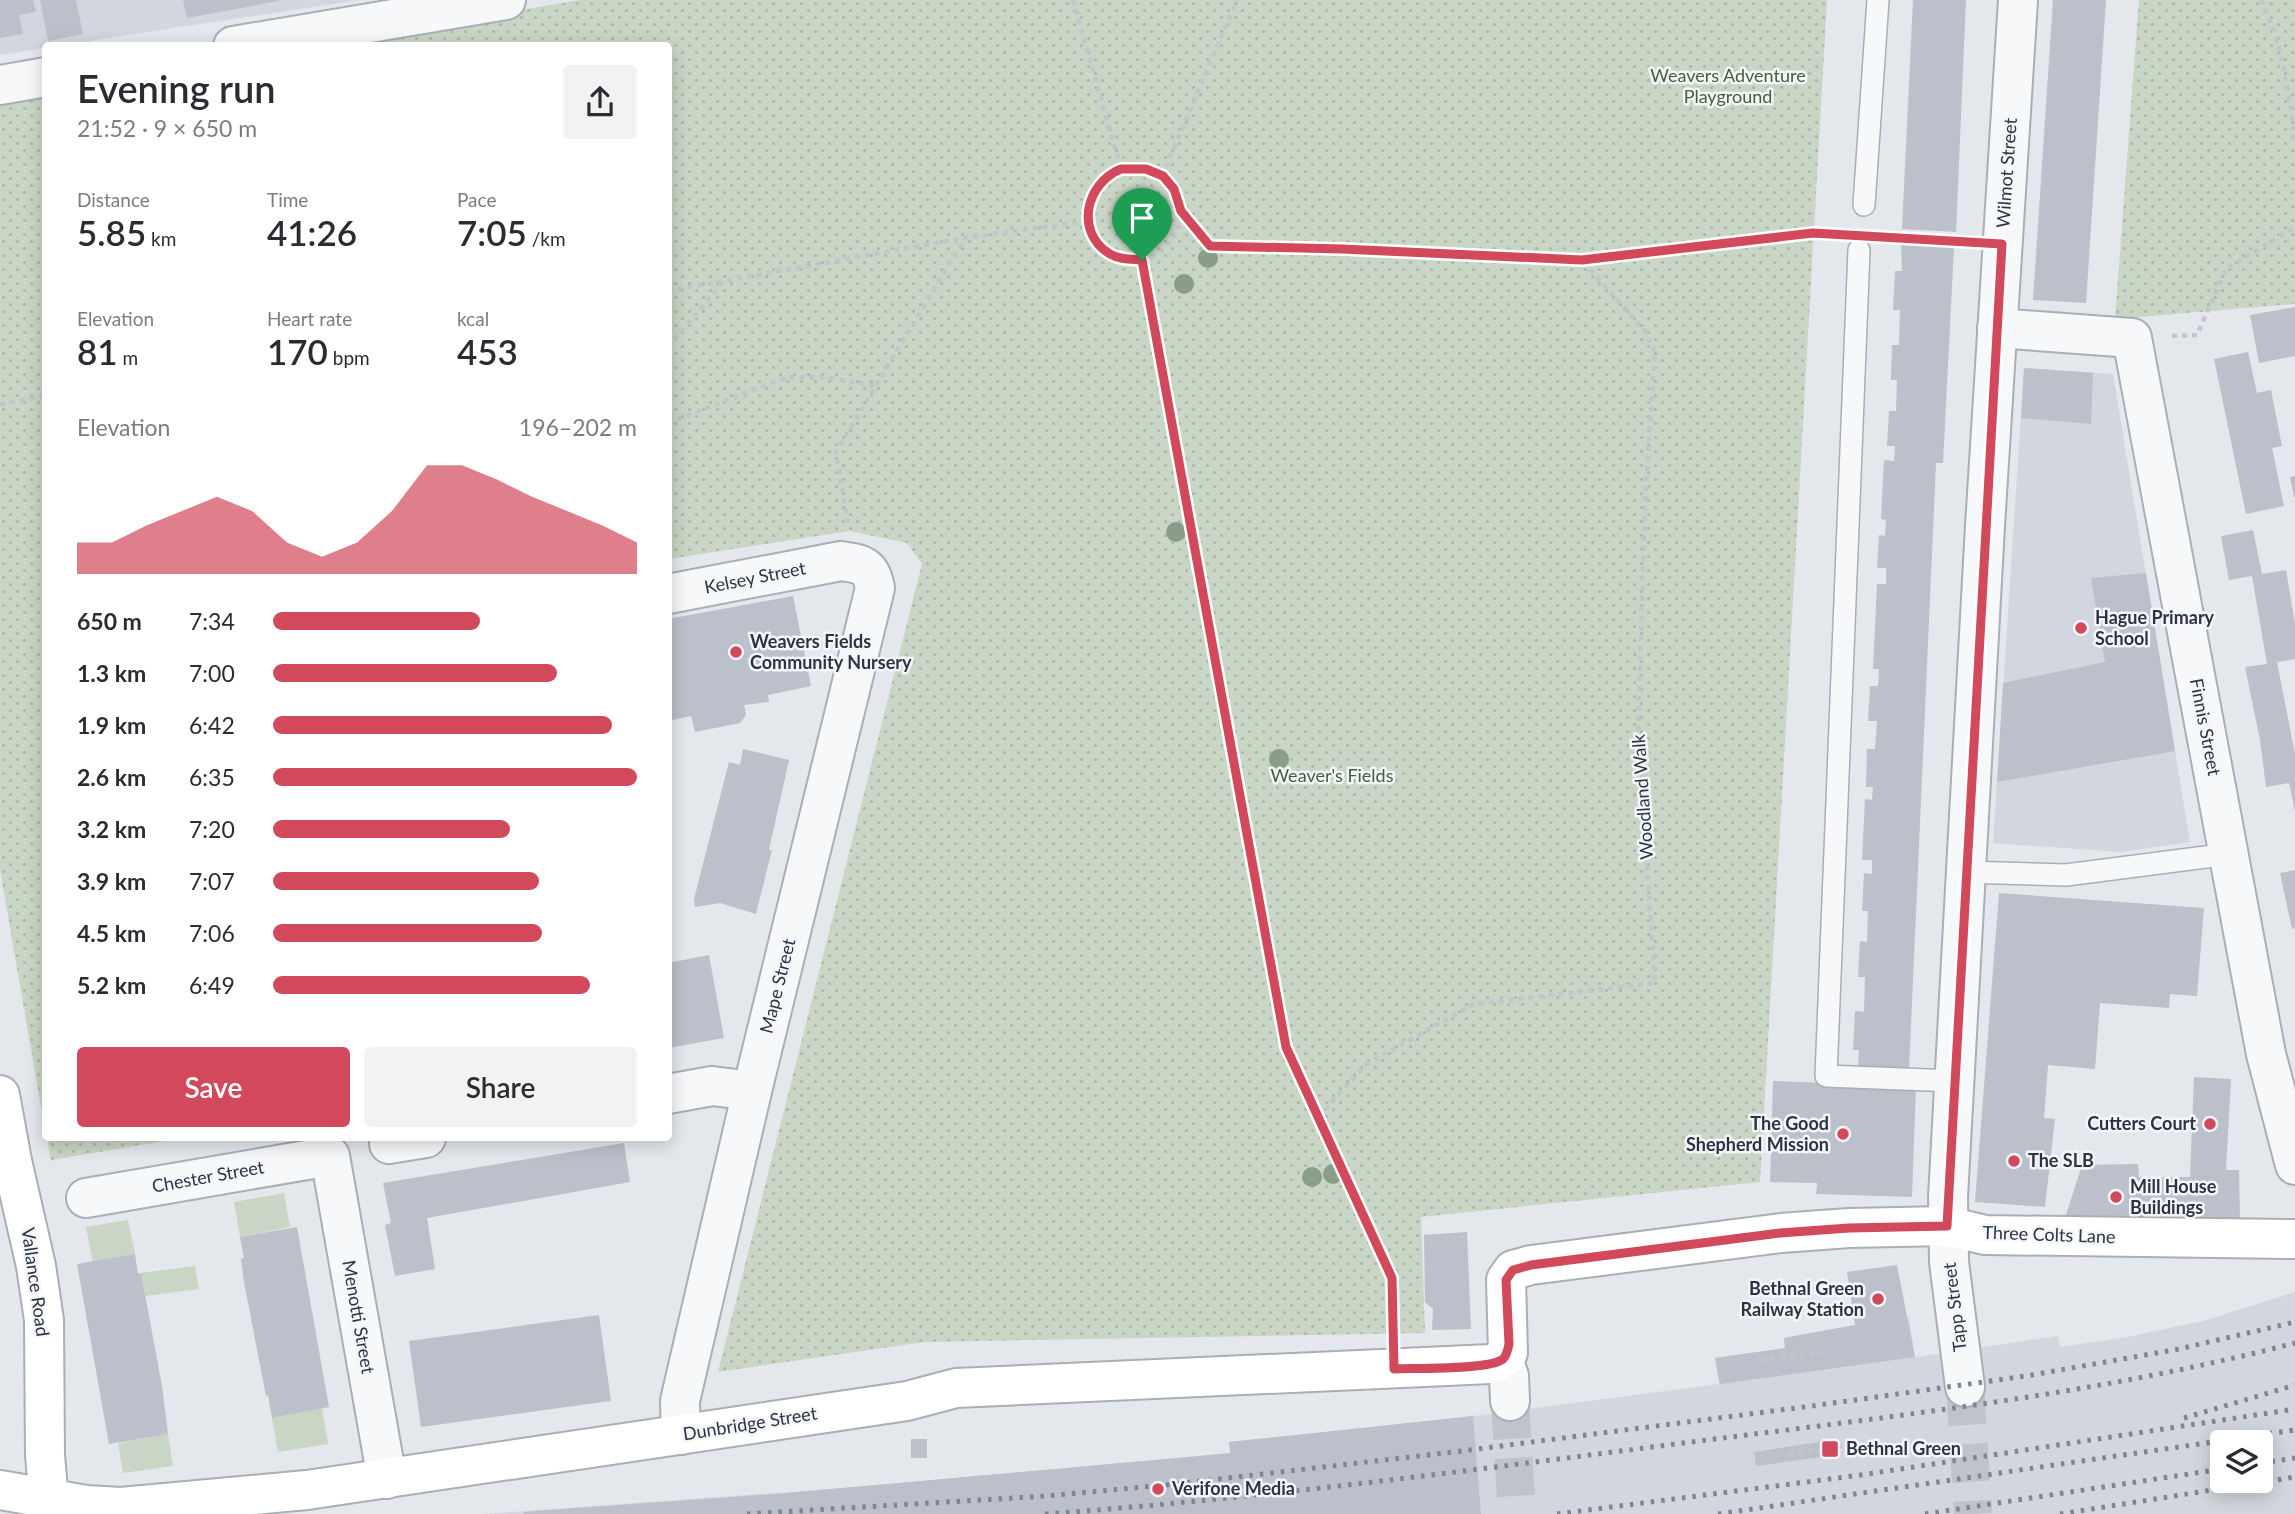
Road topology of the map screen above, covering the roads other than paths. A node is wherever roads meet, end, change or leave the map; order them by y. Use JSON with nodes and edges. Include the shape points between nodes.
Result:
{"nodes":[{"id":1,"x":506,"y":0,"type":"edge"},
{"id":2,"x":1878,"y":0,"type":"edge"},
{"id":3,"x":2018,"y":0,"type":"edge"},
{"id":4,"x":436,"y":6,"type":"edge"},
{"id":5,"x":253,"y":42,"type":"edge"},
{"id":6,"x":42,"y":78,"type":"edge"},
{"id":7,"x":0,"y":85,"type":"edge"},
{"id":8,"x":1864,"y":205,"type":"dead end"},
{"id":9,"x":1867,"y":243,"type":"road end"},
{"id":10,"x":1997,"y":328,"type":"junction"},
{"id":11,"x":851,"y":562,"type":"joint"},
{"id":12,"x":672,"y":593,"type":"edge"},
{"id":13,"x":2229,"y":854,"type":"junction"},
{"id":14,"x":1965,"y":872,"type":"junction"},
{"id":15,"x":1954,"y":1081,"type":"junction"},
{"id":16,"x":752,"y":1091,"type":"junction"},
{"id":17,"x":672,"y":1093,"type":"edge"},
{"id":18,"x":0,"y":1095,"type":"edge"},
{"id":19,"x":408,"y":1141,"type":"edge"},
{"id":20,"x":389,"y":1144,"type":"dead end"},
{"id":21,"x":330,"y":1156,"type":"joint"},
{"id":22,"x":2295,"y":1165,"type":"edge"},
{"id":23,"x":86,"y":1198,"type":"dead end"},
{"id":24,"x":1947,"y":1226,"type":"junction"},
{"id":25,"x":2295,"y":1239,"type":"edge"},
{"id":26,"x":1503,"y":1359,"type":"junction"},
{"id":27,"x":1965,"y":1387,"type":"tunnel mouth"},
{"id":28,"x":1510,"y":1401,"type":"tunnel mouth"},
{"id":29,"x":681,"y":1435,"type":"junction"},
{"id":30,"x":387,"y":1479,"type":"junction"},
{"id":31,"x":0,"y":1490,"type":"edge"},
{"id":32,"x":307,"y":1502,"type":"edge"},
{"id":33,"x":50,"y":1506,"type":"edge"}],
"edges":[{"from":1,"to":4,"type":"street"},
{"from":2,"to":8,"type":"lane"},
{"from":3,"to":10,"type":"street","name":"Wilmot Street"},
{"from":4,"to":5,"type":"street"},
{"from":6,"to":7,"type":"street"},
{"from":9,"to":15,"type":"lane","via":[[1825,1076]]},
{"from":10,"to":13,"type":"street","name":"Finnis Street","via":[[2132,338]]},
{"from":10,"to":14,"type":"street","name":"Wilmot Street"},
{"from":11,"to":12,"type":"street","name":"Kelsey Street"},
{"from":11,"to":16,"type":"street","name":"Mape Street","via":[[873,574],[875,588]]},
{"from":13,"to":14,"type":"lane","via":[[2066,875]]},
{"from":13,"to":22,"type":"street","name":"Finnis Street","via":[[2266,1054]]},
{"from":14,"to":15,"type":"street","name":"Wilmot Street"},
{"from":15,"to":24,"type":"street","name":"Wilmot Street"},
{"from":16,"to":17,"type":"street","via":[[712,1086]]},
{"from":16,"to":29,"type":"street","name":"Mape Street","via":[[680,1401]]},
{"from":18,"to":33,"type":"main road","name":"Vallance Road","via":[[44,1320]]},
{"from":19,"to":20,"type":"street"},
{"from":21,"to":23,"type":"street","name":"Chester Street"},
{"from":21,"to":30,"type":"street","name":"Menotti Street"},
{"from":24,"to":25,"type":"main road","name":"Three Colts Lane","via":[[1985,1235]]},
{"from":24,"to":26,"type":"main road","name":"Three Colts Lane","via":[[1780,1233],[1513,1270],[1506,1280],[1509,1344]]},
{"from":24,"to":27,"type":"street","name":"Tapp Street"},
{"from":26,"to":28,"type":"street"},
{"from":26,"to":29,"type":"main road","name":"Dunbridge Street","via":[[1481,1365],[956,1388],[907,1401]]},
{"from":29,"to":30,"type":"main road","name":"Dunbridge Street"},
{"from":30,"to":32,"type":"main road","name":"Dunbridge Street"},
{"from":31,"to":33,"type":"main road","name":"Dunbridge Street"},
{"from":32,"to":33,"type":"main road","name":"Dunbridge Street"}]}
